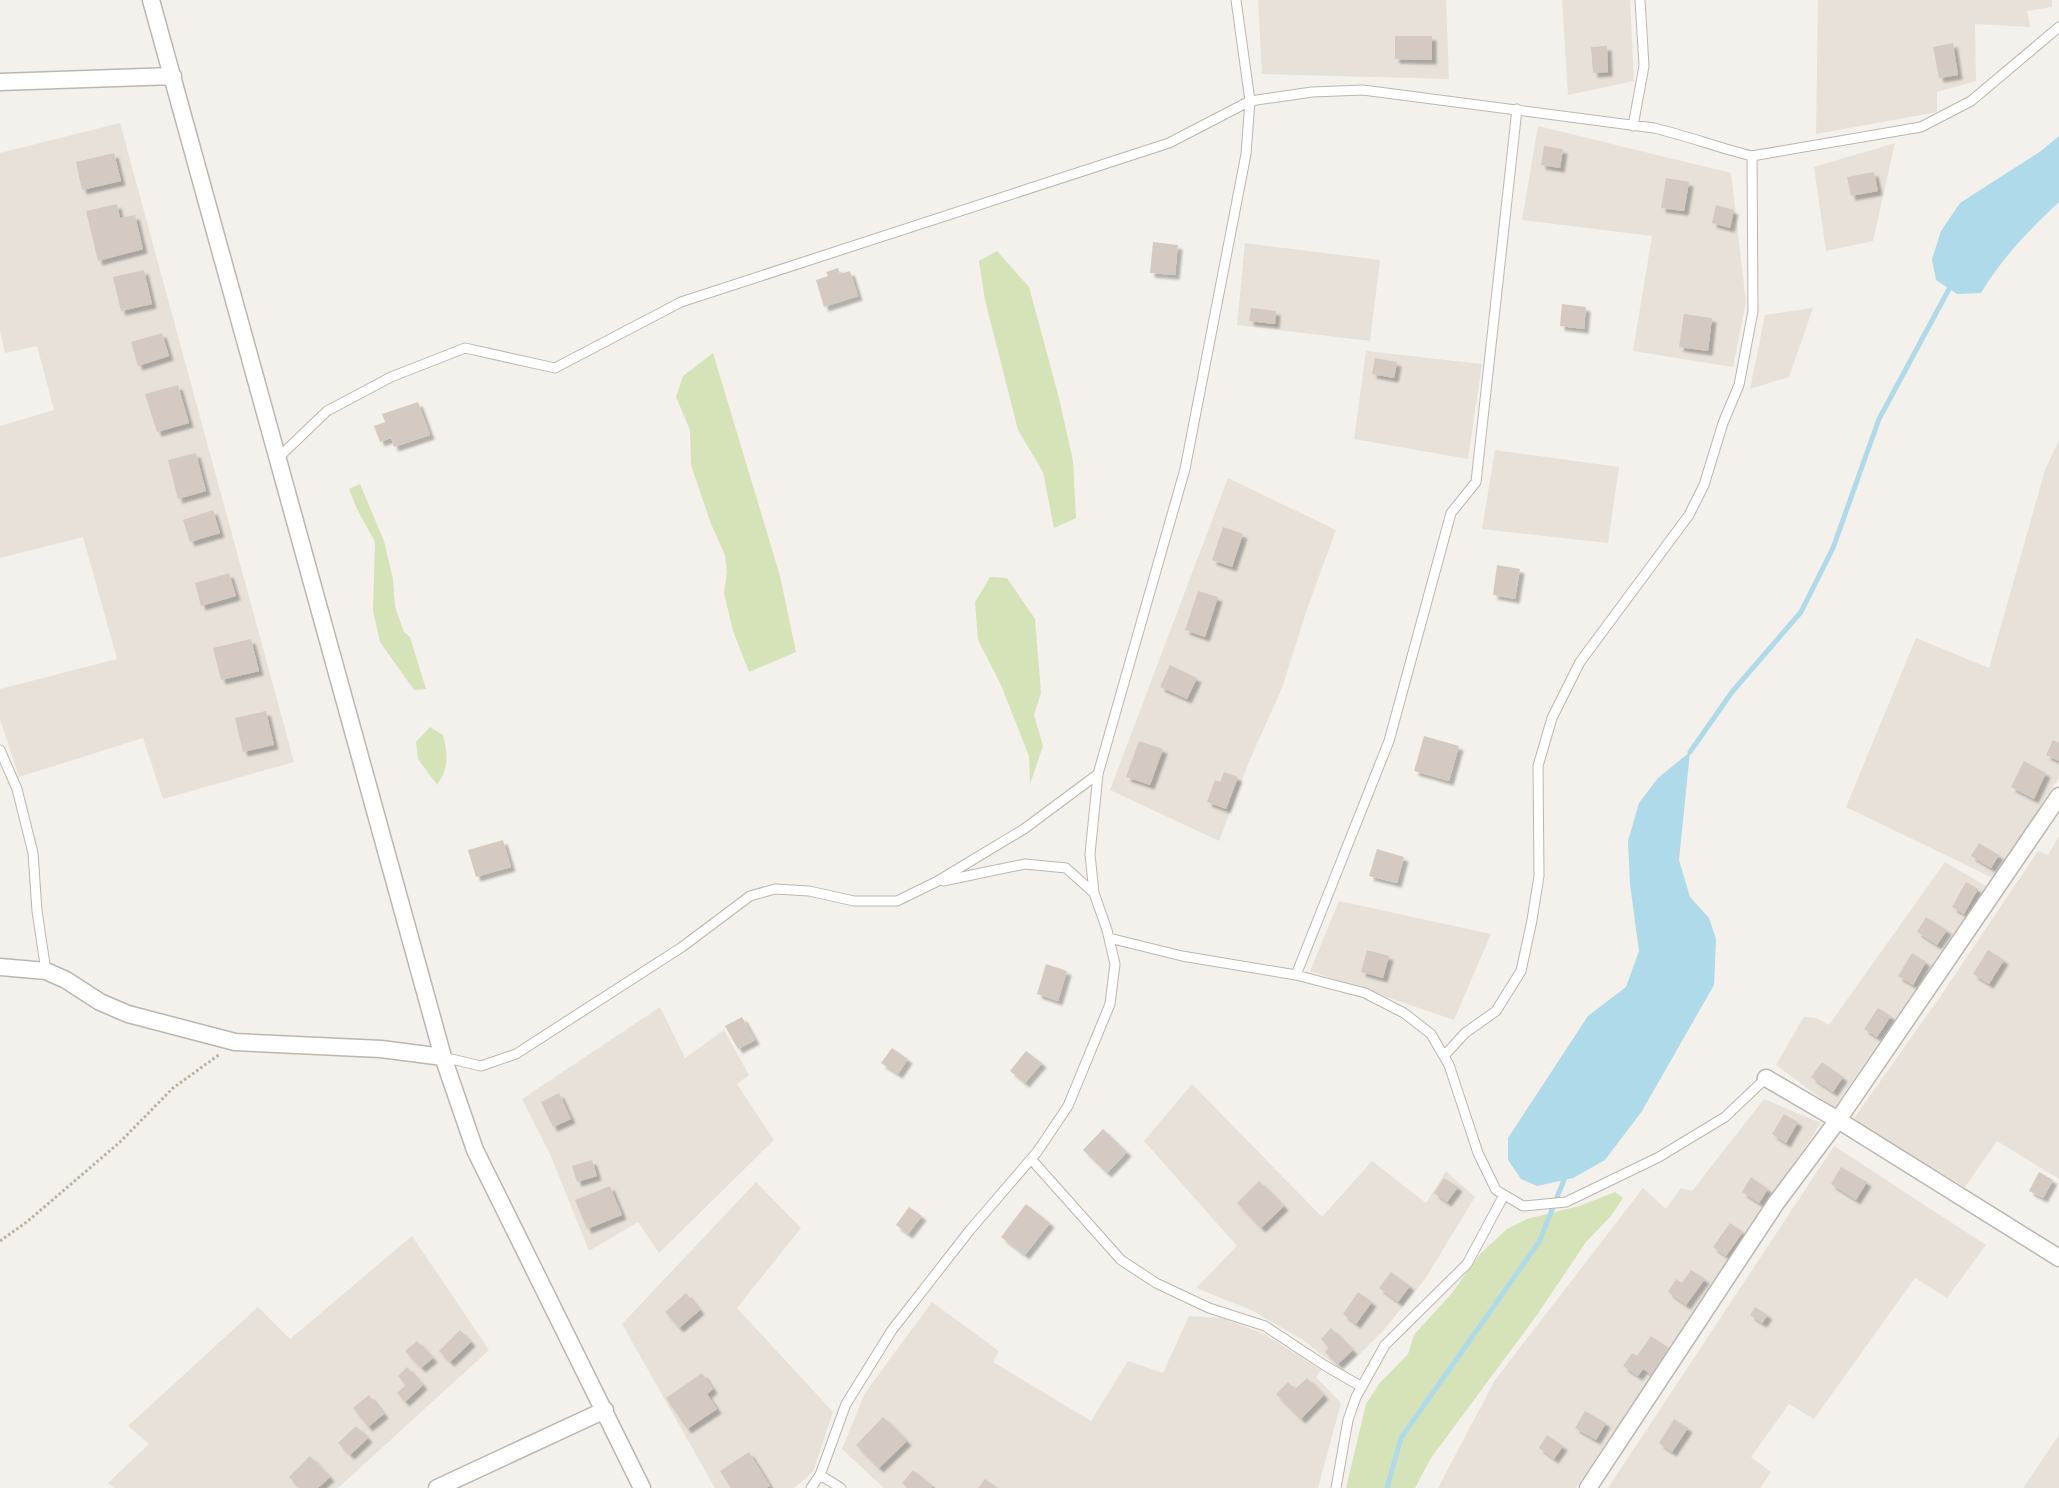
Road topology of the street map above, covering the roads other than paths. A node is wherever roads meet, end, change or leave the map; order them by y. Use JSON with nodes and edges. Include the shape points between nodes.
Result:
{"nodes":[{"id":1,"x":151,"y":0,"type":"edge"},
{"id":2,"x":1236,"y":0,"type":"edge"},
{"id":3,"x":1640,"y":0,"type":"edge"},
{"id":4,"x":2059,"y":27,"type":"edge"},
{"id":5,"x":173,"y":76,"type":"junction"},
{"id":6,"x":0,"y":82,"type":"edge"},
{"id":7,"x":1250,"y":101,"type":"junction"},
{"id":8,"x":1517,"y":109,"type":"junction"},
{"id":9,"x":1633,"y":126,"type":"junction"},
{"id":10,"x":1752,"y":156,"type":"junction"},
{"id":11,"x":278,"y":458,"type":"junction"},
{"id":12,"x":0,"y":750,"type":"edge"},
{"id":13,"x":1098,"y":774,"type":"junction"},
{"id":14,"x":2059,"y":796,"type":"edge"},
{"id":15,"x":936,"y":882,"type":"junction"},
{"id":16,"x":1094,"y":893,"type":"junction"},
{"id":17,"x":1109,"y":938,"type":"junction"},
{"id":18,"x":0,"y":966,"type":"edge"},
{"id":19,"x":46,"y":971,"type":"junction"},
{"id":20,"x":1296,"y":975,"type":"junction"},
{"id":21,"x":1444,"y":1056,"type":"junction"},
{"id":22,"x":443,"y":1057,"type":"junction"},
{"id":23,"x":1766,"y":1078,"type":"joint"},
{"id":24,"x":1838,"y":1120,"type":"junction"},
{"id":25,"x":1031,"y":1159,"type":"junction"},
{"id":26,"x":1504,"y":1195,"type":"junction"},
{"id":27,"x":2059,"y":1258,"type":"edge"},
{"id":28,"x":1362,"y":1387,"type":"junction"},
{"id":29,"x":605,"y":1410,"type":"junction"},
{"id":30,"x":820,"y":1475,"type":"junction"},
{"id":31,"x":437,"y":1488,"type":"edge"},
{"id":32,"x":642,"y":1488,"type":"edge"},
{"id":33,"x":811,"y":1488,"type":"edge"},
{"id":34,"x":841,"y":1488,"type":"edge"},
{"id":35,"x":1336,"y":1488,"type":"edge"},
{"id":36,"x":1588,"y":1488,"type":"edge"}],
"edges":[{"from":1,"to":5,"type":"street"},
{"from":2,"to":7,"type":"lane"},
{"from":3,"to":9,"type":"lane","via":[[1644,66]]},
{"from":4,"to":10,"type":"lane","via":[[1972,101],[1921,127]]},
{"from":5,"to":6,"type":"street"},
{"from":5,"to":11,"type":"street"},
{"from":7,"to":8,"type":"lane","via":[[1312,92],[1363,90]]},
{"from":7,"to":11,"type":"lane","via":[[1168,143],[681,302],[555,368],[465,348],[391,377],[327,411]]},
{"from":7,"to":13,"type":"lane","via":[[1246,154],[1185,469]]},
{"from":8,"to":9,"type":"lane"},
{"from":8,"to":20,"type":"lane","via":[[1476,482],[1451,513],[1389,741]]},
{"from":9,"to":10,"type":"lane","via":[[1691,136]]},
{"from":10,"to":21,"type":"lane","via":[[1754,311],[1738,385],[1704,484],[1689,515],[1580,662],[1552,718],[1538,766],[1538,876],[1521,971],[1496,1011],[1465,1033]]},
{"from":11,"to":22,"type":"street"},
{"from":12,"to":19,"type":"lane","via":[[17,789],[33,853]]},
{"from":13,"to":15,"type":"lane","via":[[1024,829]]},
{"from":13,"to":16,"type":"lane","via":[[1090,854]]},
{"from":14,"to":24,"type":"street"},
{"from":15,"to":16,"type":"lane","via":[[1025,864],[1066,868]]},
{"from":15,"to":22,"type":"lane","via":[[897,901],[854,901],[801,890],[774,890],[750,896],[682,946],[516,1054],[481,1066]]},
{"from":16,"to":17,"type":"lane"},
{"from":17,"to":20,"type":"lane","via":[[1182,956]]},
{"from":17,"to":25,"type":"lane","via":[[1115,964],[1110,1004],[1068,1106]]},
{"from":18,"to":19,"type":"street"},
{"from":19,"to":22,"type":"street","via":[[128,1014],[235,1042],[381,1049]]},
{"from":20,"to":21,"type":"lane","via":[[1365,993],[1404,1013],[1431,1034]]},
{"from":21,"to":26,"type":"lane","via":[[1450,1065],[1478,1153],[1496,1190]]},
{"from":22,"to":29,"type":"street","via":[[475,1150]]},
{"from":23,"to":24,"type":"street"},
{"from":23,"to":26,"type":"lane","via":[[1716,1122],[1658,1157],[1566,1202],[1523,1206]]},
{"from":24,"to":27,"type":"street"},
{"from":24,"to":36,"type":"street","via":[[1776,1202]]},
{"from":25,"to":28,"type":"lane","via":[[1121,1260],[1156,1283],[1209,1308],[1265,1326]]},
{"from":25,"to":30,"type":"lane","via":[[970,1230],[892,1330],[846,1404]]},
{"from":26,"to":28,"type":"lane","via":[[1466,1264],[1385,1345]]},
{"from":28,"to":35,"type":"lane","via":[[1348,1420]]},
{"from":29,"to":31,"type":"street"},
{"from":29,"to":32,"type":"street"},
{"from":30,"to":33,"type":"lane"},
{"from":30,"to":34,"type":"lane"}]}
